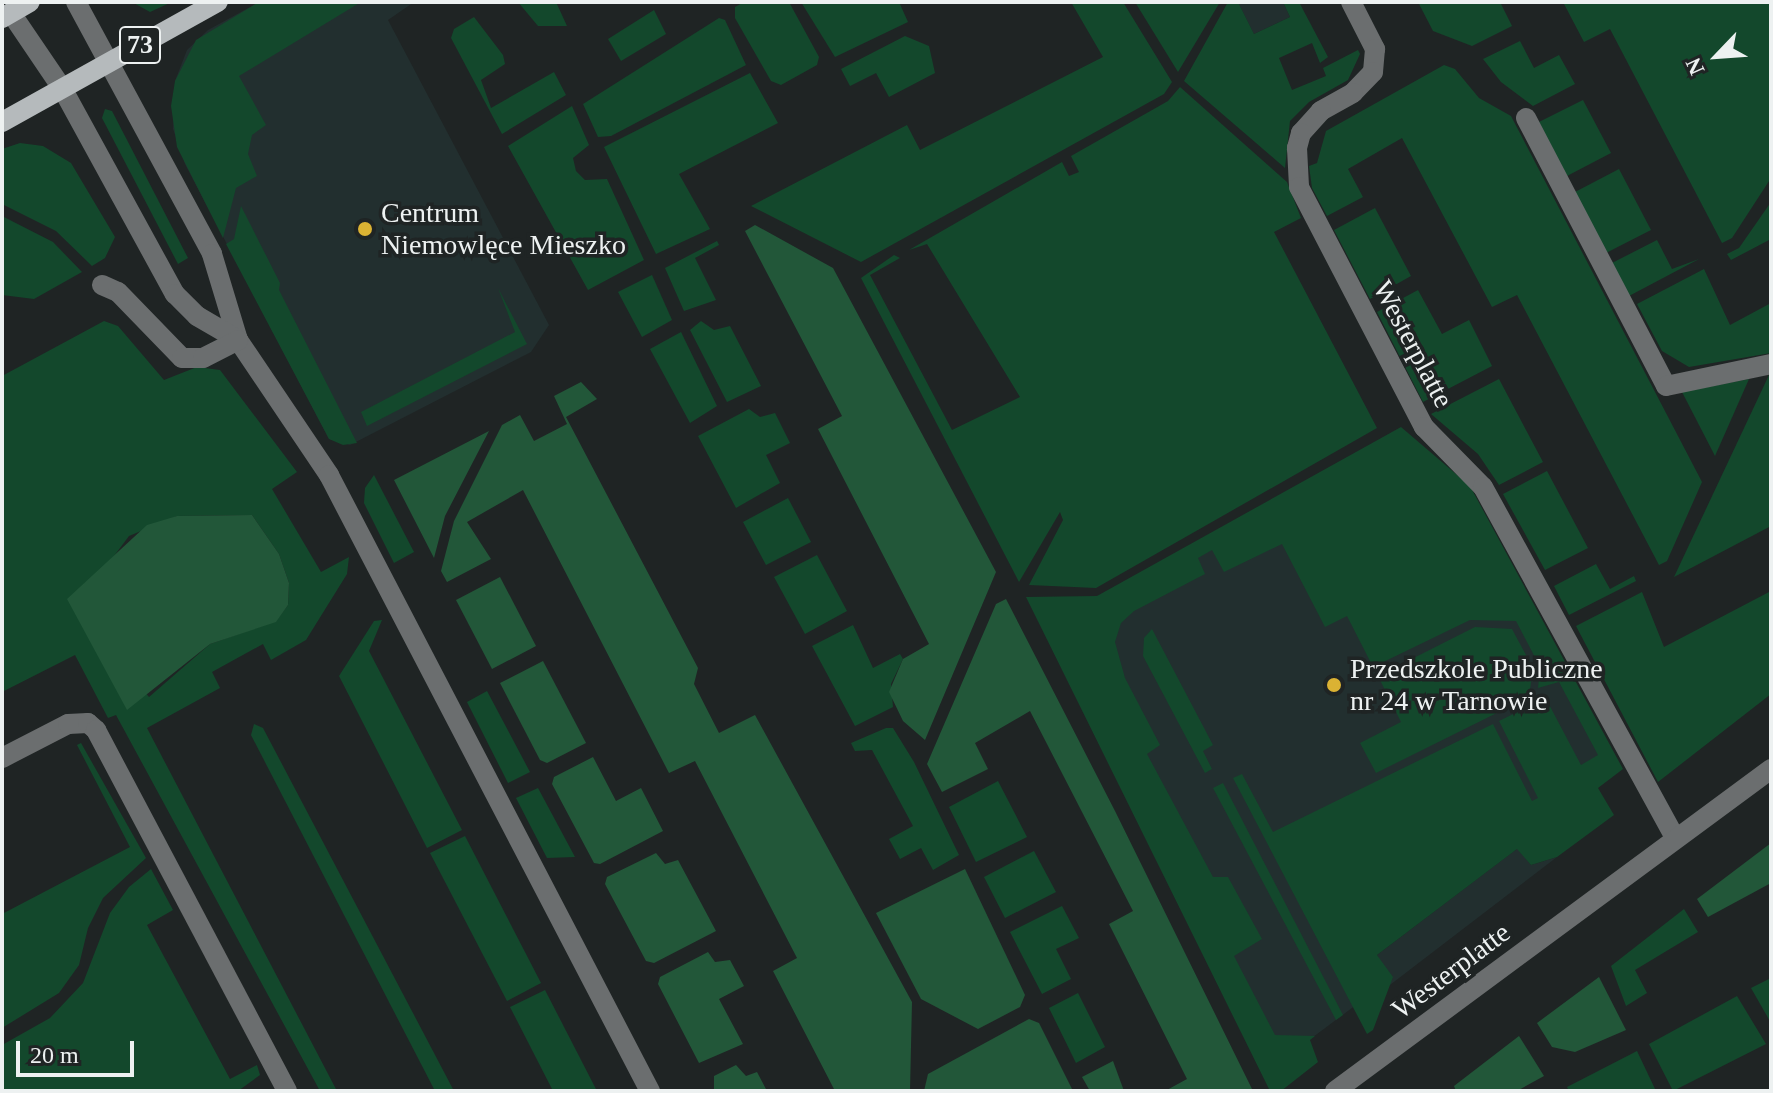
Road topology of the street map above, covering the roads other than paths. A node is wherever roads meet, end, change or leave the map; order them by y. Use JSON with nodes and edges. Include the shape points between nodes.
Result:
{"nodes":[{"id":1,"x":30,"y":2,"type":"edge"},
{"id":2,"x":76,"y":2,"type":"edge"},
{"id":3,"x":218,"y":2,"type":"edge"},
{"id":4,"x":1351,"y":2,"type":"edge"},
{"id":5,"x":7,"y":15,"type":"edge"},
{"id":6,"x":108,"y":62,"type":"junction"},
{"id":7,"x":62,"y":88,"type":"junction"},
{"id":8,"x":1526,"y":118,"type":"dead end"},
{"id":9,"x":2,"y":122,"type":"edge"},
{"id":10,"x":102,"y":285,"type":"dead end"},
{"id":11,"x":238,"y":340,"type":"junction"},
{"id":12,"x":1771,"y":364,"type":"edge"},
{"id":13,"x":2,"y":758,"type":"edge"},
{"id":14,"x":1771,"y":769,"type":"edge"},
{"id":15,"x":1676,"y":839,"type":"junction"},
{"id":16,"x":287,"y":1091,"type":"edge"},
{"id":17,"x":650,"y":1091,"type":"edge"},
{"id":18,"x":1335,"y":1091,"type":"edge"}],
"edges":[{"from":1,"to":5,"type":"main road"},
{"from":2,"to":6,"type":"street"},
{"from":3,"to":6,"type":"main road","number":"73"},
{"from":4,"to":15,"type":"street","name":"Westerplatte","via":[[1376,61],[1368,81],[1321,111],[1301,133],[1299,187],[1424,427],[1483,487]]},
{"from":5,"to":7,"type":"street"},
{"from":6,"to":7,"type":"main road","number":"73"},
{"from":6,"to":11,"type":"street","via":[[221,274]]},
{"from":7,"to":9,"type":"main road","number":"73"},
{"from":7,"to":11,"type":"street","via":[[175,294],[197,316]]},
{"from":8,"to":12,"type":"street","via":[[1666,386]]},
{"from":10,"to":11,"type":"street","via":[[118,292],[182,358],[203,358]]},
{"from":11,"to":17,"type":"street","via":[[329,475]]},
{"from":13,"to":16,"type":"street","via":[[68,724],[88,723],[105,746]]},
{"from":14,"to":15,"type":"street","name":"Westerplatte"},
{"from":15,"to":18,"type":"street","name":"Westerplatte"}]}
